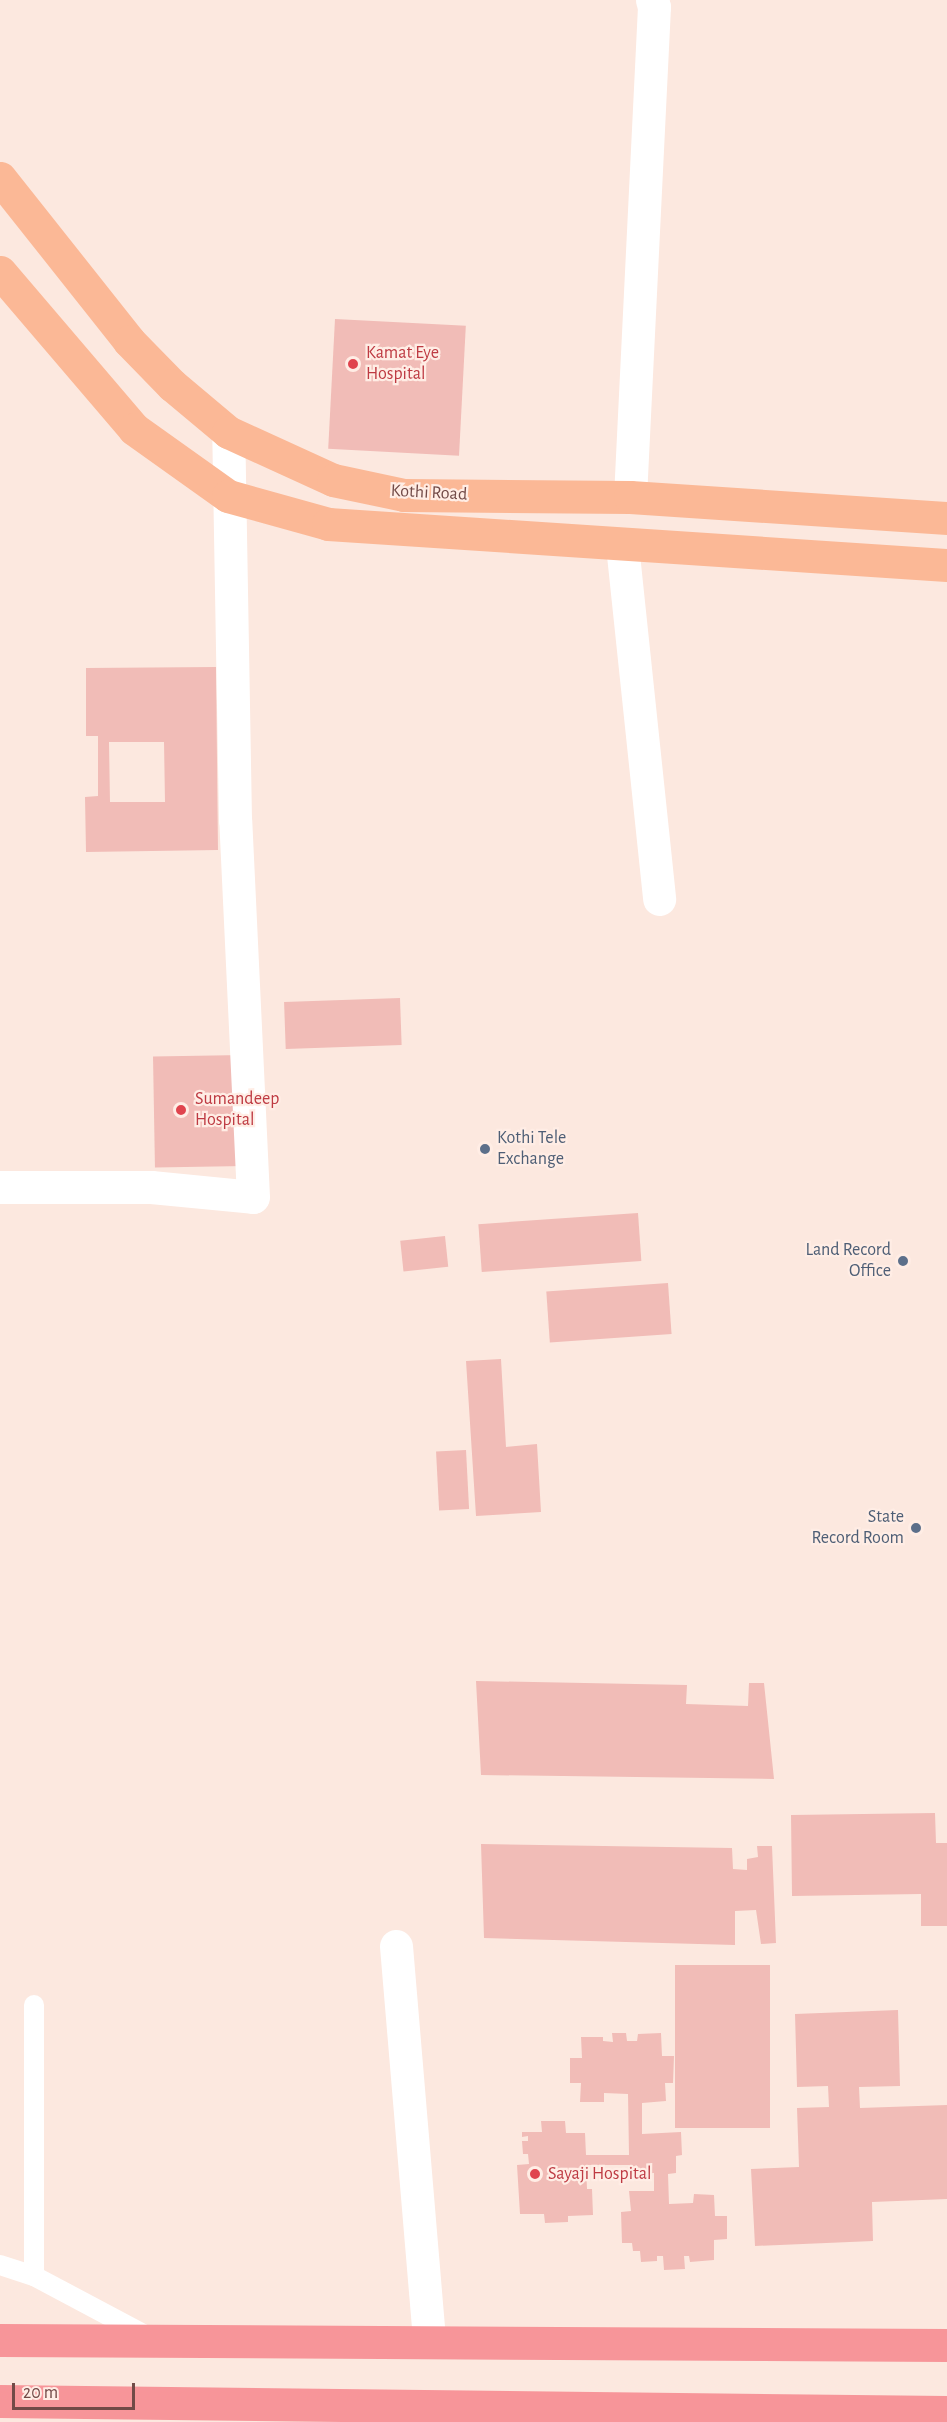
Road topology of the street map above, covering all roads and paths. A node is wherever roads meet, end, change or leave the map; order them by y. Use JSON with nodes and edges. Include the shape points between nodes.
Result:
{"nodes":[{"id":1,"x":652,"y":0,"type":"edge"},
{"id":2,"x":0,"y":178,"type":"edge"},
{"id":3,"x":0,"y":272,"type":"edge"},
{"id":4,"x":228,"y":432,"type":"junction"},
{"id":5,"x":228,"y":496,"type":"junction"},
{"id":6,"x":630,"y":497,"type":"junction"},
{"id":7,"x":947,"y":504,"type":"edge"},
{"id":8,"x":947,"y":518,"type":"edge"},
{"id":9,"x":622,"y":545,"type":"junction"},
{"id":10,"x":947,"y":565,"type":"edge"},
{"id":11,"x":659,"y":899,"type":"dead end"},
{"id":12,"x":0,"y":1187,"type":"edge"},
{"id":13,"x":396,"y":1946,"type":"dead end"},
{"id":14,"x":34,"y":2005,"type":"dead end"},
{"id":15,"x":0,"y":2265,"type":"edge"},
{"id":16,"x":34,"y":2276,"type":"junction"},
{"id":17,"x":0,"y":2340,"type":"edge"},
{"id":18,"x":155,"y":2340,"type":"junction"},
{"id":19,"x":429,"y":2342,"type":"junction"},
{"id":20,"x":947,"y":2345,"type":"edge"},
{"id":21,"x":0,"y":2400,"type":"edge"},
{"id":22,"x":947,"y":2412,"type":"edge"}],
"edges":[{"from":1,"to":6,"type":"street"},
{"from":2,"to":4,"type":"main road","name":"Kothi Road","via":[[129,341],[172,385]]},
{"from":3,"to":5,"type":"main road","name":"Kothi Road","via":[[135,429]]},
{"from":4,"to":5,"type":"street"},
{"from":4,"to":6,"type":"main road","name":"Kothi Road","via":[[333,480],[404,495]]},
{"from":5,"to":9,"type":"main road","name":"Kothi Road","via":[[328,524]]},
{"from":5,"to":12,"type":"street","via":[[235,820],[253,1197],[151,1187]]},
{"from":6,"to":8,"type":"main road","name":"Kothi Road"},
{"from":7,"to":8,"type":"street"},
{"from":9,"to":10,"type":"main road","name":"Kothi Road"},
{"from":9,"to":11,"type":"street"},
{"from":13,"to":19,"type":"street"},
{"from":14,"to":16,"type":"lane"},
{"from":15,"to":16,"type":"lane"},
{"from":16,"to":18,"type":"lane"},
{"from":17,"to":18,"type":"highway"},
{"from":18,"to":19,"type":"highway"},
{"from":19,"to":20,"type":"highway"},
{"from":21,"to":22,"type":"highway"}]}
